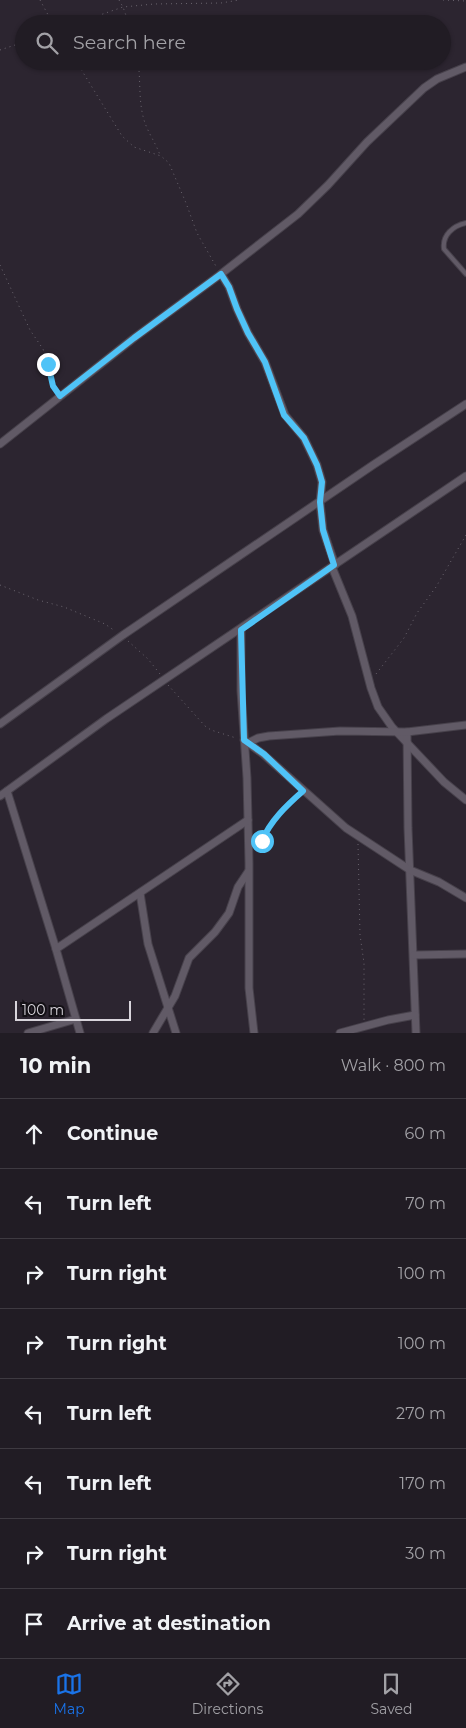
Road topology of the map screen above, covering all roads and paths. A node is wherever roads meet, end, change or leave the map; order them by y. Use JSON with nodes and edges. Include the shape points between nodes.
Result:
{"nodes":[{"id":1,"x":40,"y":0,"type":"edge"},
{"id":2,"x":119,"y":0,"type":"edge"},
{"id":3,"x":239,"y":0,"type":"edge"},
{"id":4,"x":443,"y":0,"type":"edge"},
{"id":5,"x":466,"y":1,"type":"edge"},
{"id":6,"x":124,"y":7,"type":"junction"},
{"id":7,"x":48,"y":15,"type":"edge"},
{"id":8,"x":100,"y":15,"type":"edge"},
{"id":9,"x":126,"y":15,"type":"edge"},
{"id":10,"x":15,"y":45,"type":"edge"},
{"id":11,"x":0,"y":50,"type":"edge"},
{"id":12,"x":466,"y":67,"type":"edge"},
{"id":13,"x":82,"y":70,"type":"edge"},
{"id":14,"x":138,"y":70,"type":"edge"},
{"id":15,"x":161,"y":156,"type":"junction"},
{"id":16,"x":466,"y":223,"type":"edge"},
{"id":17,"x":0,"y":265,"type":"edge"},
{"id":18,"x":221,"y":274,"type":"junction"},
{"id":19,"x":466,"y":274,"type":"edge"},
{"id":20,"x":60,"y":396,"type":"junction"},
{"id":21,"x":466,"y":404,"type":"edge"},
{"id":22,"x":0,"y":444,"type":"edge"},
{"id":23,"x":466,"y":476,"type":"edge"},
{"id":24,"x":320,"y":502,"type":"junction"},
{"id":25,"x":466,"y":535,"type":"edge"},
{"id":26,"x":333,"y":566,"type":"junction"},
{"id":27,"x":0,"y":585,"type":"edge"},
{"id":28,"x":241,"y":630,"type":"junction"},
{"id":29,"x":123,"y":636,"type":"junction"},
{"id":30,"x":164,"y":680,"type":"junction"},
{"id":31,"x":369,"y":682,"type":"junction"},
{"id":32,"x":0,"y":724,"type":"edge"},
{"id":33,"x":466,"y":725,"type":"edge"},
{"id":34,"x":397,"y":732,"type":"junction"},
{"id":35,"x":407,"y":732,"type":"junction"},
{"id":36,"x":246,"y":742,"type":"junction"},
{"id":37,"x":407,"y":742,"type":"junction"},
{"id":38,"x":303,"y":791,"type":"junction"},
{"id":39,"x":3,"y":793,"type":"edge"},
{"id":40,"x":466,"y":800,"type":"edge"},
{"id":41,"x":248,"y":820,"type":"junction"},
{"id":42,"x":358,"y":837,"type":"junction"},
{"id":43,"x":256,"y":852,"type":"dead end"},
{"id":44,"x":249,"y":869,"type":"junction"},
{"id":45,"x":410,"y":870,"type":"junction"},
{"id":46,"x":140,"y":893,"type":"junction"},
{"id":47,"x":466,"y":898,"type":"edge"},
{"id":48,"x":56,"y":949,"type":"junction"},
{"id":49,"x":466,"y":954,"type":"edge"},
{"id":50,"x":414,"y":955,"type":"junction"},
{"id":51,"x":168,"y":1009,"type":"junction"},
{"id":52,"x":415,"y":1015,"type":"junction"},
{"id":53,"x":76,"y":1019,"type":"junction"},
{"id":54,"x":364,"y":1026,"type":"junction"},
{"id":55,"x":28,"y":1033,"type":"edge"},
{"id":56,"x":80,"y":1033,"type":"edge"},
{"id":57,"x":153,"y":1033,"type":"edge"},
{"id":58,"x":176,"y":1033,"type":"edge"},
{"id":59,"x":254,"y":1033,"type":"edge"},
{"id":60,"x":340,"y":1033,"type":"edge"},
{"id":61,"x":416,"y":1033,"type":"edge"}],
"edges":[{"from":1,"to":7,"type":"path"},
{"from":2,"to":6,"type":"path"},
{"from":3,"to":6,"type":"path"},
{"from":4,"to":5,"type":"path"},
{"from":6,"to":8,"type":"path"},
{"from":6,"to":9,"type":"path"},
{"from":10,"to":11,"type":"path"},
{"from":12,"to":18,"type":"street","via":[[424,88],[298,214]]},
{"from":13,"to":15,"type":"path","via":[[122,136],[134,147]]},
{"from":14,"to":15,"type":"path","via":[[143,117]]},
{"from":15,"to":18,"type":"path","via":[[171,167],[197,234]]},
{"from":16,"to":19,"type":"lane","via":[[456,226],[443,244],[448,255]]},
{"from":17,"to":20,"type":"path","via":[[30,330],[43,349],[53,386]]},
{"from":18,"to":20,"type":"street"},
{"from":18,"to":24,"type":"street","via":[[265,362],[284,415],[310,449],[322,482]]},
{"from":20,"to":22,"type":"street"},
{"from":21,"to":24,"type":"street"},
{"from":23,"to":26,"type":"street"},
{"from":24,"to":26,"type":"street","via":[[323,530]]},
{"from":24,"to":29,"type":"street"},
{"from":25,"to":31,"type":"path","via":[[404,638]]},
{"from":26,"to":28,"type":"street"},
{"from":26,"to":31,"type":"street","via":[[352,616]]},
{"from":27,"to":29,"type":"path","via":[[64,606],[105,624]]},
{"from":28,"to":30,"type":"street"},
{"from":28,"to":36,"type":"street"},
{"from":29,"to":30,"type":"path","via":[[148,659]]},
{"from":29,"to":32,"type":"street"},
{"from":30,"to":36,"type":"path","via":[[205,726]]},
{"from":30,"to":39,"type":"street"},
{"from":31,"to":34,"type":"street","via":[[378,708]]},
{"from":33,"to":35,"type":"street"},
{"from":34,"to":35,"type":"street"},
{"from":34,"to":36,"type":"street","via":[[340,731],[269,736]]},
{"from":34,"to":37,"type":"street"},
{"from":35,"to":37,"type":"street"},
{"from":36,"to":38,"type":"street","via":[[264,754]]},
{"from":36,"to":41,"type":"street"},
{"from":37,"to":40,"type":"street","via":[[444,782]]},
{"from":37,"to":45,"type":"street"},
{"from":38,"to":42,"type":"street"},
{"from":38,"to":43,"type":"path","via":[[273,821]]},
{"from":39,"to":48,"type":"street"},
{"from":41,"to":44,"type":"street"},
{"from":41,"to":46,"type":"street"},
{"from":42,"to":45,"type":"street"},
{"from":42,"to":54,"type":"path"},
{"from":44,"to":51,"type":"street","via":[[238,887],[229,913],[189,958]]},
{"from":44,"to":59,"type":"street","via":[[249,988]]},
{"from":45,"to":47,"type":"street"},
{"from":45,"to":50,"type":"street"},
{"from":46,"to":48,"type":"street"},
{"from":46,"to":51,"type":"street","via":[[148,944]]},
{"from":48,"to":53,"type":"street"},
{"from":49,"to":50,"type":"street"},
{"from":50,"to":52,"type":"street"},
{"from":51,"to":57,"type":"street"},
{"from":51,"to":58,"type":"street"},
{"from":52,"to":54,"type":"street"},
{"from":52,"to":61,"type":"street"},
{"from":53,"to":55,"type":"street"},
{"from":53,"to":56,"type":"street"},
{"from":54,"to":60,"type":"street"}]}
